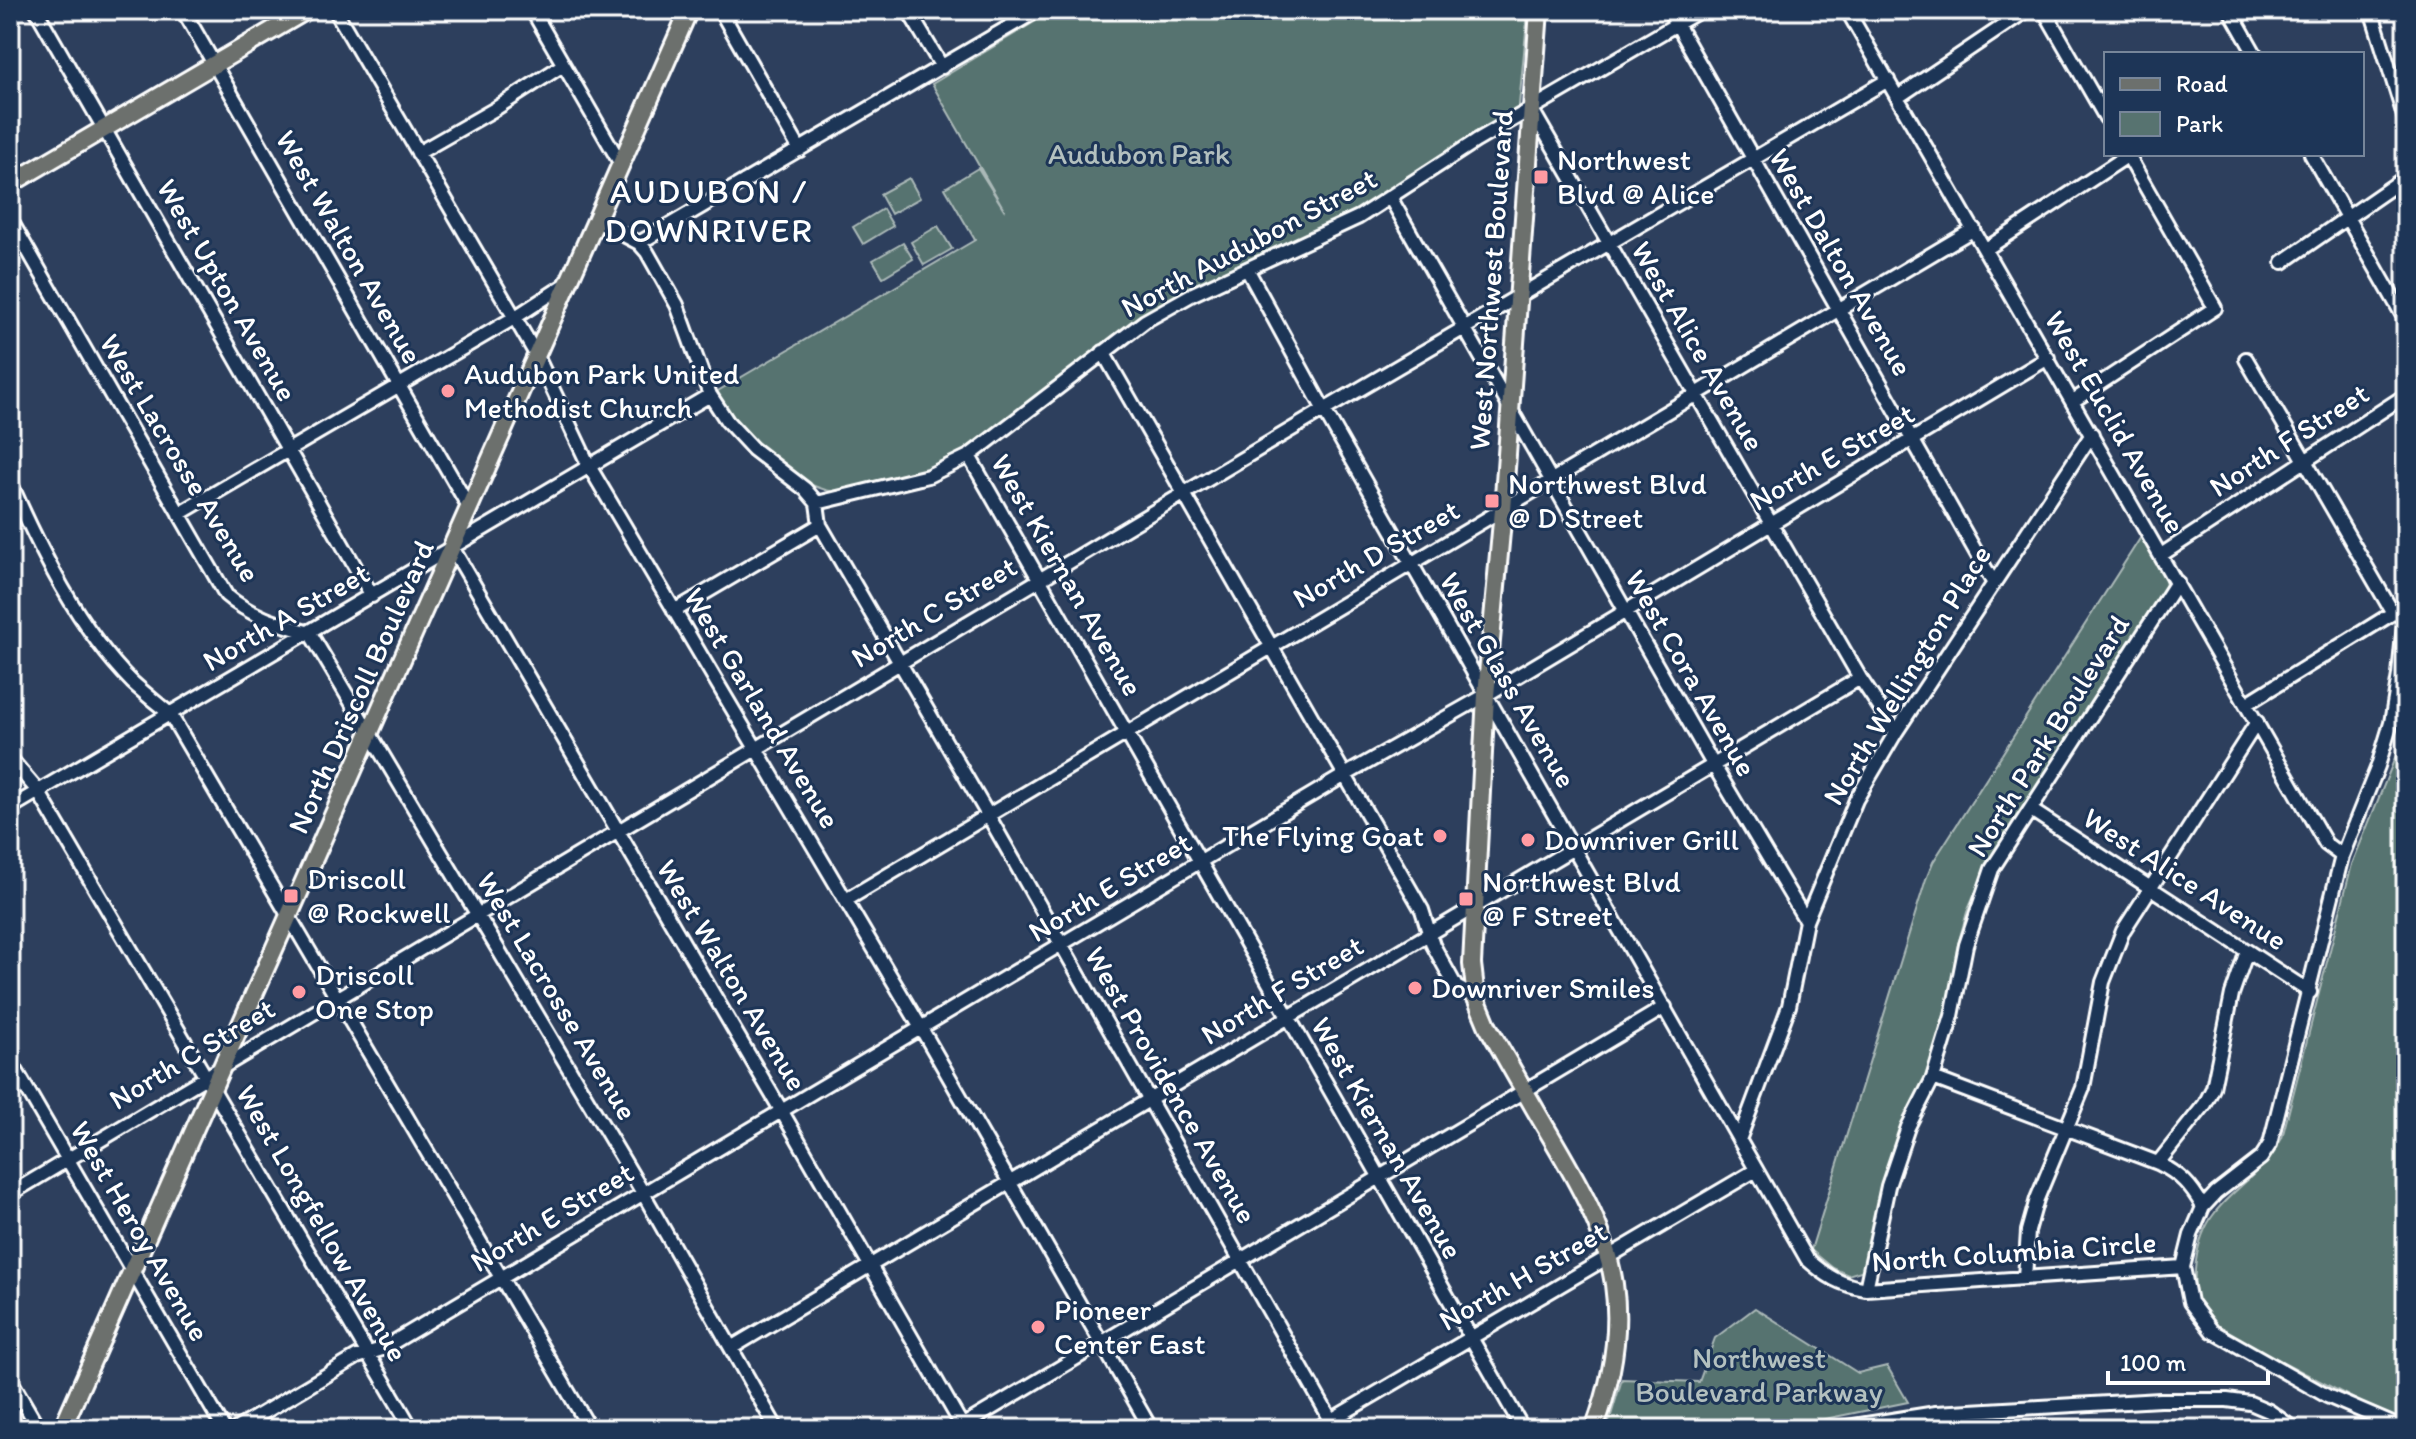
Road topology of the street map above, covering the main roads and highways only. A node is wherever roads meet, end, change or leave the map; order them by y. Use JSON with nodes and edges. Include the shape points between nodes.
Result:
{"nodes":[{"id":1,"x":307,"y":10,"type":"edge"},
{"id":2,"x":689,"y":10,"type":"edge"},
{"id":3,"x":1539,"y":10,"type":"edge"},
{"id":4,"x":10,"y":184,"type":"edge"},
{"id":5,"x":62,"y":1429,"type":"edge"},
{"id":6,"x":1594,"y":1429,"type":"edge"}],
"edges":[{"from":1,"to":4,"type":"main road"},
{"from":2,"to":5,"type":"main road","name":"North Driscoll Boulevard","via":[[224,1065],[210,1082]]},
{"from":3,"to":6,"type":"main road","name":"West Northwest Boulevard","via":[[1486,695],[1472,964],[1476,998],[1488,1027],[1590,1205],[1608,1256],[1616,1305],[1615,1347]]}]}
